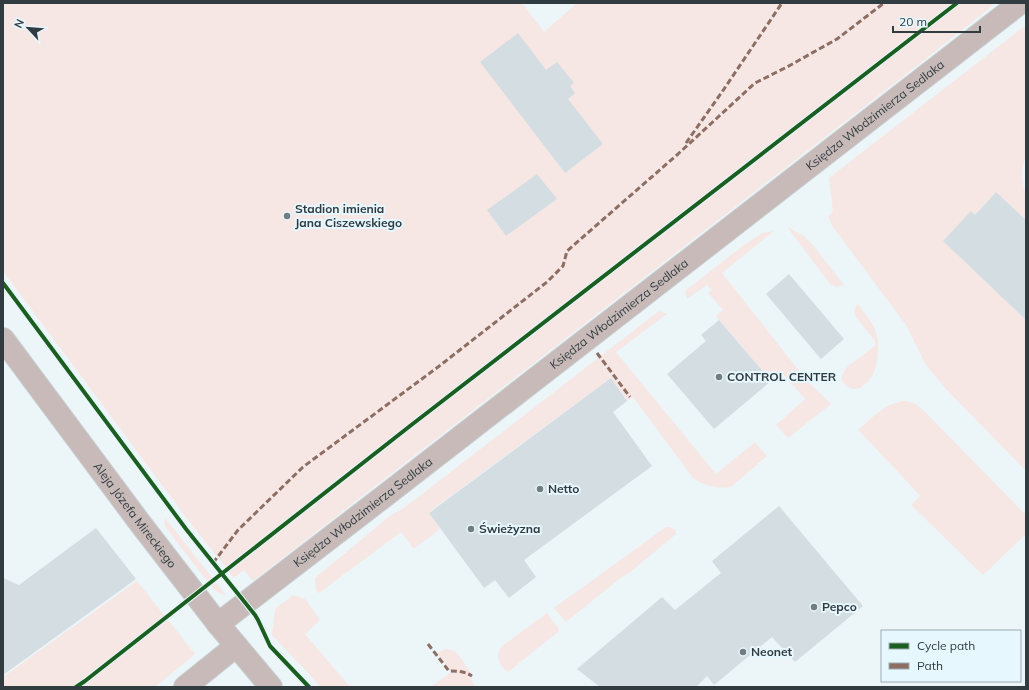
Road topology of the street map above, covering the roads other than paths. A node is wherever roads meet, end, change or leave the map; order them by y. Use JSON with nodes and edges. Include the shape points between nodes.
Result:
{"nodes":[{"id":1,"x":1020,"y":3,"type":"edge"},
{"id":2,"x":3,"y":339,"type":"edge"},
{"id":3,"x":218,"y":624,"type":"junction"},
{"id":4,"x":236,"y":646,"type":"junction"},
{"id":5,"x":185,"y":687,"type":"edge"},
{"id":6,"x":271,"y":687,"type":"edge"}],
"edges":[{"from":1,"to":3,"type":"street","name":"Księdza Włodzimierza Sedlaka"},
{"from":2,"to":3,"type":"street","name":"Aleja Józefa Mireckiego"},
{"from":3,"to":4,"type":"street","name":"Aleja Józefa Mireckiego"},
{"from":4,"to":5,"type":"street"},
{"from":4,"to":6,"type":"street","name":"Aleja Józefa Mireckiego"}]}
